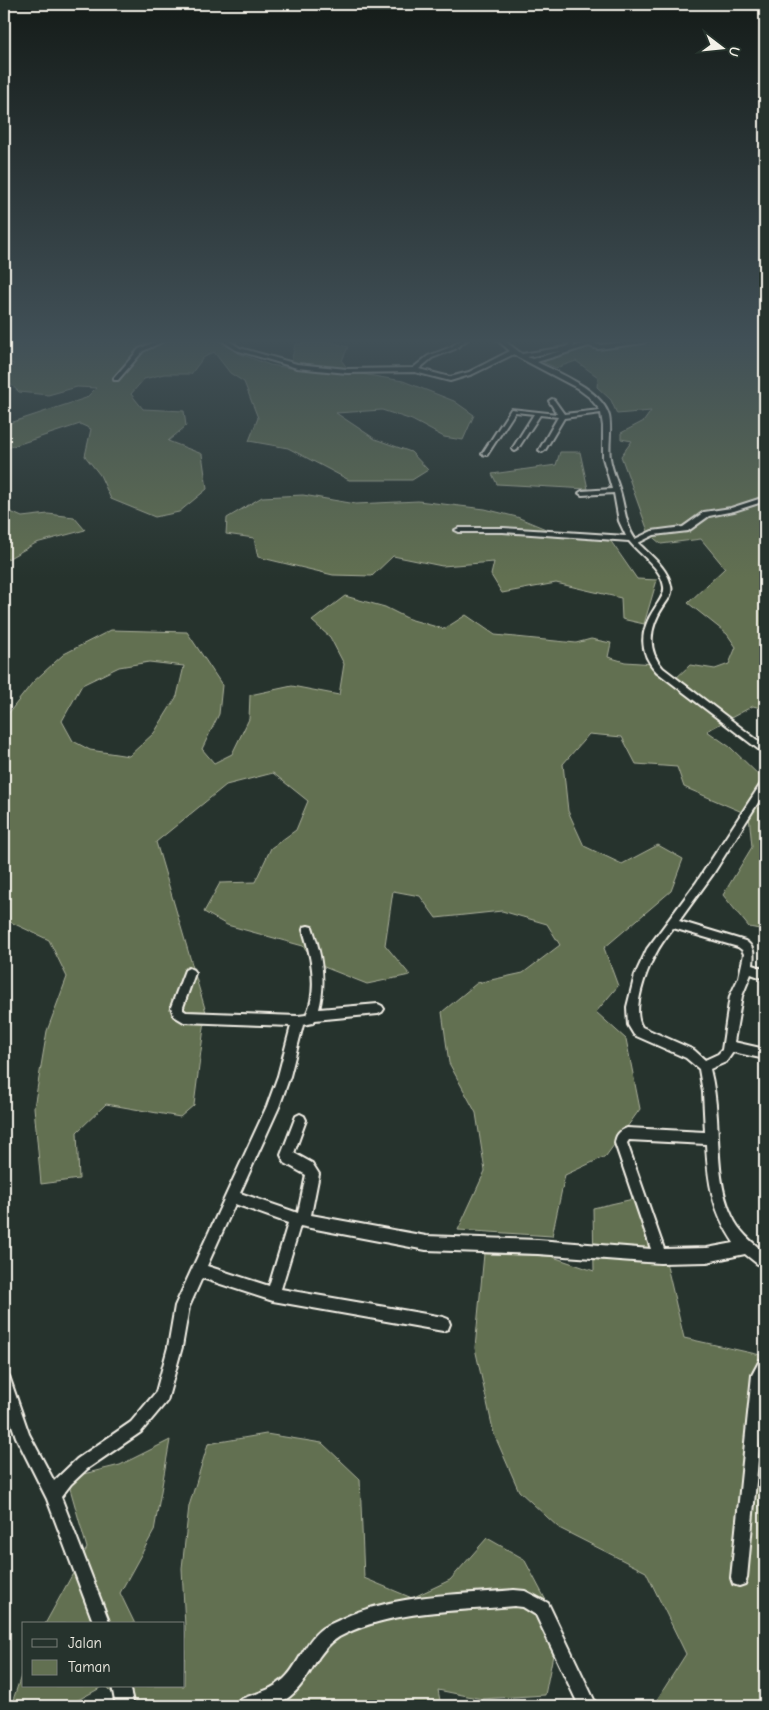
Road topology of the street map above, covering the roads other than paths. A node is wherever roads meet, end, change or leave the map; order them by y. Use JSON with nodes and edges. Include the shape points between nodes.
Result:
{"nodes":[{"id":1,"x":507,"y":419,"type":"edge"},
{"id":2,"x":530,"y":419,"type":"edge"},
{"id":3,"x":560,"y":419,"type":"edge"},
{"id":4,"x":605,"y":419,"type":"edge"},
{"id":5,"x":515,"y":449,"type":"dead end"},
{"id":6,"x":542,"y":450,"type":"dead end"},
{"id":7,"x":485,"y":454,"type":"dead end"},
{"id":8,"x":616,"y":491,"type":"junction"},
{"id":9,"x":582,"y":493,"type":"dead end"},
{"id":10,"x":765,"y":499,"type":"edge"},
{"id":11,"x":459,"y":530,"type":"dead end"},
{"id":12,"x":632,"y":540,"type":"junction"},
{"id":13,"x":765,"y":750,"type":"edge"},
{"id":14,"x":765,"y":784,"type":"edge"},
{"id":15,"x":673,"y":924,"type":"junction"},
{"id":16,"x":308,"y":930,"type":"dead end"},
{"id":17,"x":747,"y":968,"type":"junction"},
{"id":18,"x":188,"y":973,"type":"dead end"},
{"id":19,"x":765,"y":974,"type":"edge"},
{"id":20,"x":378,"y":1009,"type":"dead end"},
{"id":21,"x":312,"y":1015,"type":"junction"},
{"id":22,"x":298,"y":1020,"type":"junction"},
{"id":23,"x":729,"y":1046,"type":"junction"},
{"id":24,"x":765,"y":1054,"type":"edge"},
{"id":25,"x":704,"y":1066,"type":"junction"},
{"id":26,"x":300,"y":1120,"type":"dead end"},
{"id":27,"x":712,"y":1138,"type":"junction"},
{"id":28,"x":232,"y":1197,"type":"junction"},
{"id":29,"x":299,"y":1219,"type":"junction"},
{"id":30,"x":745,"y":1247,"type":"junction"},
{"id":31,"x":660,"y":1256,"type":"junction"},
{"id":32,"x":765,"y":1261,"type":"edge"},
{"id":33,"x":198,"y":1270,"type":"junction"},
{"id":34,"x":273,"y":1294,"type":"junction"},
{"id":35,"x":442,"y":1324,"type":"dead end"},
{"id":36,"x":765,"y":1365,"type":"edge"},
{"id":37,"x":4,"y":1381,"type":"edge"},
{"id":38,"x":53,"y":1495,"type":"junction"},
{"id":39,"x":739,"y":1578,"type":"dead end"},
{"id":40,"x":101,"y":1622,"type":"edge"},
{"id":41,"x":120,"y":1688,"type":"edge"},
{"id":42,"x":125,"y":1706,"type":"edge"},
{"id":43,"x":245,"y":1706,"type":"edge"},
{"id":44,"x":588,"y":1706,"type":"edge"}],
"edges":[{"from":1,"to":7,"type":"street"},
{"from":2,"to":5,"type":"street"},
{"from":3,"to":6,"type":"street"},
{"from":4,"to":8,"type":"street","via":[[605,455]]},
{"from":8,"to":9,"type":"street"},
{"from":8,"to":12,"type":"street","via":[[625,529]]},
{"from":10,"to":12,"type":"street","via":[[707,514],[685,528]]},
{"from":11,"to":12,"type":"street","via":[[503,530]]},
{"from":12,"to":13,"type":"street","via":[[668,585],[666,598],[658,608],[649,632],[649,655],[660,670]]},
{"from":14,"to":15,"type":"street"},
{"from":15,"to":17,"type":"street","via":[[746,947],[749,954]]},
{"from":15,"to":25,"type":"street","via":[[645,963],[637,986],[632,1024],[642,1034],[690,1054]]},
{"from":16,"to":21,"type":"street","via":[[317,970]]},
{"from":17,"to":19,"type":"street"},
{"from":17,"to":23,"type":"street","via":[[736,996]]},
{"from":18,"to":22,"type":"street","via":[[177,1007],[178,1013],[184,1017]]},
{"from":20,"to":21,"type":"street"},
{"from":21,"to":22,"type":"street","via":[[309,1019]]},
{"from":22,"to":28,"type":"street","via":[[284,1076]]},
{"from":23,"to":24,"type":"street"},
{"from":23,"to":25,"type":"street","via":[[725,1055]]},
{"from":25,"to":27,"type":"street"},
{"from":26,"to":29,"type":"street","via":[[288,1155],[313,1174]]},
{"from":27,"to":30,"type":"street","via":[[717,1194],[729,1224]]},
{"from":27,"to":31,"type":"street","via":[[627,1134],[622,1138],[635,1188]]},
{"from":28,"to":29,"type":"street"},
{"from":28,"to":33,"type":"street"},
{"from":29,"to":31,"type":"street","via":[[426,1243]]},
{"from":29,"to":34,"type":"street"},
{"from":30,"to":31,"type":"street","via":[[707,1255]]},
{"from":30,"to":32,"type":"street"},
{"from":33,"to":34,"type":"street"},
{"from":33,"to":38,"type":"street","via":[[182,1306],[162,1396],[136,1427],[82,1464]]},
{"from":34,"to":35,"type":"street"},
{"from":36,"to":39,"type":"street","via":[[759,1375]]},
{"from":37,"to":38,"type":"street","via":[[23,1437]]},
{"from":38,"to":40,"type":"street"},
{"from":41,"to":42,"type":"street"},
{"from":43,"to":44,"type":"street","via":[[273,1697],[294,1681],[315,1648],[330,1633],[360,1619],[396,1610],[514,1598],[525,1599],[542,1609]]}]}
